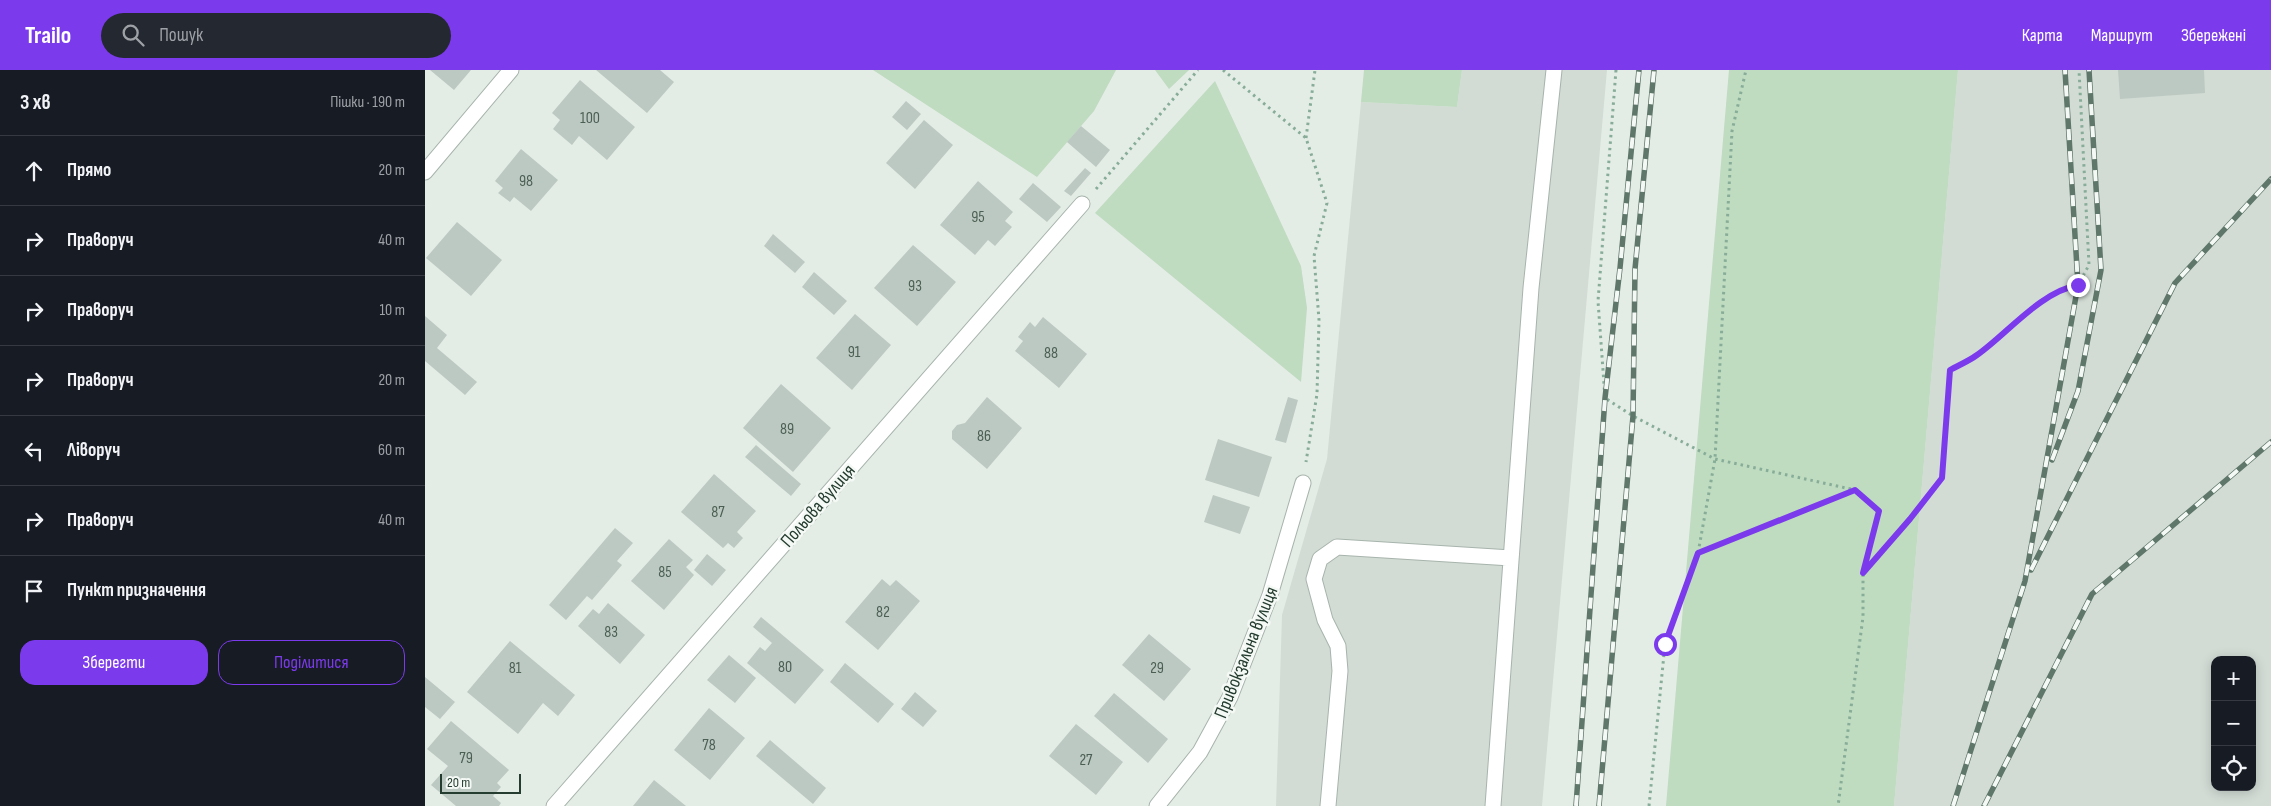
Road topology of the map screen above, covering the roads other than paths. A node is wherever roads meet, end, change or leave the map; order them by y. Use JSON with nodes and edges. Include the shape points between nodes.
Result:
{"nodes":[{"id":1,"x":511,"y":70,"type":"edge"},
{"id":2,"x":1553,"y":70,"type":"edge"},
{"id":3,"x":425,"y":172,"type":"edge"},
{"id":4,"x":1082,"y":204,"type":"road end"},
{"id":5,"x":1303,"y":483,"type":"road end"},
{"id":6,"x":1511,"y":558,"type":"junction"},
{"id":7,"x":554,"y":806,"type":"edge"},
{"id":8,"x":1157,"y":806,"type":"edge"},
{"id":9,"x":1329,"y":806,"type":"edge"},
{"id":10,"x":1493,"y":806,"type":"edge"}],
"edges":[{"from":1,"to":3,"type":"street"},
{"from":2,"to":6,"type":"street","via":[[1531,288]]},
{"from":4,"to":7,"type":"street","name":"Польова вулиця"},
{"from":5,"to":8,"type":"street","name":"Привокзальна вулиця","via":[[1270,595],[1229,697],[1200,752]]},
{"from":6,"to":9,"type":"street","via":[[1337,547],[1320,559],[1314,579],[1325,620],[1338,646],[1339,672]]},
{"from":6,"to":10,"type":"street"}]}
